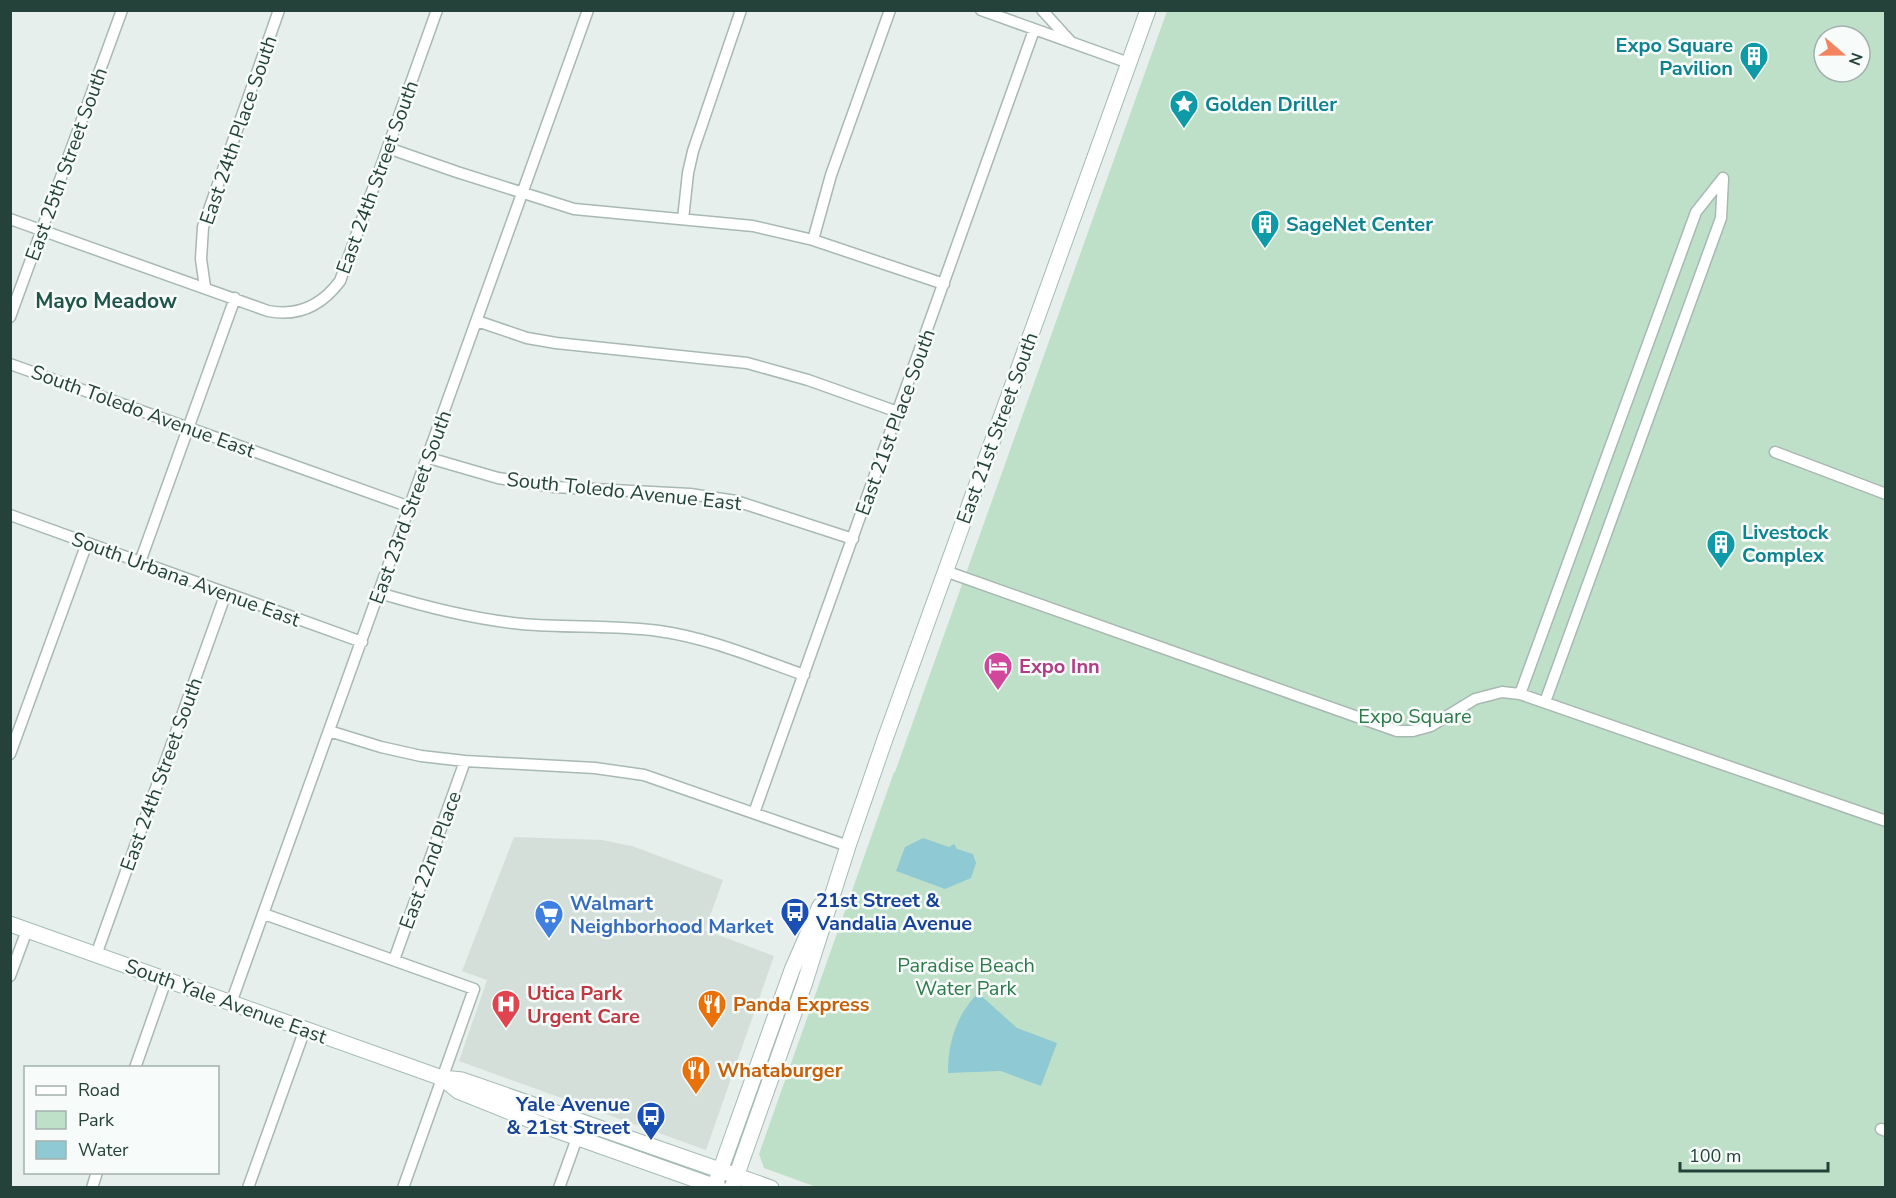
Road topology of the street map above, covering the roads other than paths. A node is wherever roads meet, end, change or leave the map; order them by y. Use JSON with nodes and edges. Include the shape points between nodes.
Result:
{"nodes":[{"id":1,"x":122,"y":10,"type":"edge"},
{"id":2,"x":279,"y":10,"type":"edge"},
{"id":3,"x":437,"y":10,"type":"edge"},
{"id":4,"x":588,"y":10,"type":"edge"},
{"id":5,"x":741,"y":10,"type":"edge"},
{"id":6,"x":890,"y":10,"type":"edge"},
{"id":7,"x":981,"y":10,"type":"edge"},
{"id":8,"x":1042,"y":10,"type":"edge"},
{"id":9,"x":1148,"y":10,"type":"edge"},
{"id":10,"x":1034,"y":30,"type":"junction"},
{"id":11,"x":1073,"y":44,"type":"junction"},
{"id":12,"x":1129,"y":63,"type":"junction"},
{"id":13,"x":388,"y":147,"type":"junction"},
{"id":14,"x":523,"y":194,"type":"junction"},
{"id":15,"x":10,"y":219,"type":"edge"},
{"id":16,"x":683,"y":219,"type":"junction"},
{"id":17,"x":43,"y":231,"type":"junction"},
{"id":18,"x":813,"y":240,"type":"junction"},
{"id":19,"x":944,"y":284,"type":"junction"},
{"id":20,"x":205,"y":287,"type":"junction"},
{"id":21,"x":235,"y":298,"type":"junction"},
{"id":22,"x":10,"y":317,"type":"edge"},
{"id":23,"x":477,"y":321,"type":"junction"},
{"id":24,"x":10,"y":364,"type":"edge"},
{"id":25,"x":898,"y":412,"type":"junction"},
{"id":26,"x":188,"y":428,"type":"junction"},
{"id":27,"x":1775,"y":452,"type":"dead end"},
{"id":28,"x":429,"y":458,"type":"junction"},
{"id":29,"x":1886,"y":494,"type":"edge"},
{"id":30,"x":410,"y":507,"type":"junction"},
{"id":31,"x":10,"y":515,"type":"edge"},
{"id":32,"x":853,"y":539,"type":"junction"},
{"id":33,"x":87,"y":543,"type":"junction"},
{"id":34,"x":140,"y":562,"type":"junction"},
{"id":35,"x":945,"y":572,"type":"junction"},
{"id":36,"x":226,"y":593,"type":"junction"},
{"id":37,"x":379,"y":593,"type":"junction"},
{"id":38,"x":362,"y":642,"type":"junction"},
{"id":39,"x":804,"y":675,"type":"junction"},
{"id":40,"x":1520,"y":694,"type":"junction"},
{"id":41,"x":1545,"y":702,"type":"junction"},
{"id":42,"x":330,"y":731,"type":"junction"},
{"id":43,"x":10,"y":754,"type":"edge"},
{"id":44,"x":465,"y":761,"type":"junction"},
{"id":45,"x":754,"y":813,"type":"junction"},
{"id":46,"x":1886,"y":821,"type":"edge"},
{"id":47,"x":848,"y":846,"type":"junction"},
{"id":48,"x":264,"y":914,"type":"junction"},
{"id":49,"x":10,"y":924,"type":"edge"},
{"id":50,"x":27,"y":930,"type":"junction"},
{"id":51,"x":96,"y":955,"type":"junction"},
{"id":52,"x":394,"y":960,"type":"junction"},
{"id":53,"x":10,"y":976,"type":"edge"},
{"id":54,"x":166,"y":980,"type":"junction"},
{"id":55,"x":231,"y":1003,"type":"junction"},
{"id":56,"x":304,"y":1029,"type":"junction"},
{"id":57,"x":136,"y":1066,"type":"edge"},
{"id":58,"x":442,"y":1078,"type":"junction"},
{"id":59,"x":577,"y":1138,"type":"junction"},
{"id":60,"x":720,"y":1169,"type":"junction"},
{"id":61,"x":734,"y":1181,"type":"edge"},
{"id":62,"x":716,"y":1187,"type":"edge"},
{"id":63,"x":248,"y":1188,"type":"edge"},
{"id":64,"x":403,"y":1188,"type":"edge"},
{"id":65,"x":559,"y":1188,"type":"edge"},
{"id":66,"x":771,"y":1188,"type":"edge"}],
"edges":[{"from":1,"to":17,"type":"street","name":"East 25th Street South"},
{"from":2,"to":20,"type":"street","name":"East 24th Place South","via":[[203,227],[201,259]]},
{"from":3,"to":13,"type":"street","name":"East 24th Street South"},
{"from":4,"to":14,"type":"street","name":"East 23rd Street South"},
{"from":5,"to":16,"type":"street","via":[[693,151]]},
{"from":6,"to":18,"type":"street","via":[[831,175]]},
{"from":7,"to":10,"type":"street"},
{"from":8,"to":11,"type":"street"},
{"from":9,"to":12,"type":"main road","name":"East 21st Street South"},
{"from":10,"to":11,"type":"street"},
{"from":10,"to":19,"type":"street","name":"East 21st Place South"},
{"from":11,"to":12,"type":"street"},
{"from":12,"to":35,"type":"main road","name":"East 21st Street South"},
{"from":13,"to":14,"type":"street"},
{"from":13,"to":21,"type":"street","name":"East 24th Street South","via":[[340,281],[323,301],[286,313],[268,311]]},
{"from":14,"to":16,"type":"street","via":[[574,209]]},
{"from":14,"to":23,"type":"street","name":"East 23rd Street South"},
{"from":15,"to":17,"type":"street"},
{"from":16,"to":18,"type":"street","via":[[753,226]]},
{"from":17,"to":20,"type":"street"},
{"from":17,"to":22,"type":"street","name":"East 25th Street South"},
{"from":18,"to":19,"type":"street"},
{"from":19,"to":25,"type":"street","name":"East 21st Place South"},
{"from":20,"to":21,"type":"street"},
{"from":21,"to":26,"type":"street"},
{"from":23,"to":25,"type":"street","via":[[556,343],[747,363]]},
{"from":23,"to":28,"type":"street","name":"East 23rd Street South"},
{"from":24,"to":26,"type":"street","name":"South Toledo Avenue East"},
{"from":25,"to":32,"type":"street","name":"East 21st Place South"},
{"from":26,"to":30,"type":"street","name":"South Toledo Avenue East"},
{"from":26,"to":34,"type":"street"},
{"from":27,"to":29,"type":"street"},
{"from":28,"to":30,"type":"street","name":"East 23rd Street South"},
{"from":28,"to":32,"type":"street","name":"South Toledo Avenue East","via":[[554,487],[690,494],[736,501]]},
{"from":30,"to":37,"type":"street","name":"East 23rd Street South"},
{"from":31,"to":33,"type":"street","name":"South Urbana Avenue East"},
{"from":32,"to":39,"type":"street","name":"East 21st Place South"},
{"from":33,"to":34,"type":"street","name":"South Urbana Avenue East"},
{"from":33,"to":43,"type":"street"},
{"from":34,"to":36,"type":"street","name":"South Urbana Avenue East"},
{"from":35,"to":40,"type":"street","via":[[1397,731],[1431,726],[1476,699],[1502,692]]},
{"from":35,"to":47,"type":"main road","name":"East 21st Street South"},
{"from":36,"to":38,"type":"street","name":"South Urbana Avenue East"},
{"from":36,"to":51,"type":"street","name":"East 24th Street South"},
{"from":37,"to":38,"type":"street","name":"East 23rd Street South"},
{"from":37,"to":39,"type":"street","via":[[435,610],[498,621],[688,636]]},
{"from":38,"to":42,"type":"street","name":"East 23rd Street South"},
{"from":39,"to":45,"type":"street","name":"East 21st Place South"},
{"from":40,"to":41,"type":"street"},
{"from":40,"to":41,"type":"street","via":[[1696,212],[1723,178],[1721,218]]},
{"from":41,"to":46,"type":"street"},
{"from":42,"to":44,"type":"street","via":[[421,756]]},
{"from":42,"to":48,"type":"street","name":"East 23rd Street South"},
{"from":44,"to":45,"type":"street","via":[[611,769],[665,781]]},
{"from":44,"to":52,"type":"street","name":"East 22nd Place"},
{"from":45,"to":47,"type":"street"},
{"from":47,"to":60,"type":"main road","name":"East 21st Street South","via":[[792,970]]},
{"from":47,"to":61,"type":"main road","name":"East 21st Street South","via":[[804,985]]},
{"from":48,"to":52,"type":"street"},
{"from":48,"to":55,"type":"street","name":"East 23rd Street South"},
{"from":49,"to":50,"type":"main road","name":"South Yale Avenue East"},
{"from":50,"to":51,"type":"main road","name":"South Yale Avenue East"},
{"from":50,"to":53,"type":"street"},
{"from":51,"to":54,"type":"main road","name":"South Yale Avenue East"},
{"from":52,"to":58,"type":"street","via":[[474,989]]},
{"from":54,"to":55,"type":"main road","name":"South Yale Avenue East"},
{"from":54,"to":57,"type":"street"},
{"from":55,"to":56,"type":"main road","name":"South Yale Avenue East"},
{"from":56,"to":58,"type":"main road","name":"South Yale Avenue East"},
{"from":56,"to":63,"type":"street"},
{"from":58,"to":59,"type":"main road","name":"South Yale Avenue East","via":[[458,1091]]},
{"from":58,"to":60,"type":"main road","name":"South Yale Avenue East","via":[[462,1080]]},
{"from":58,"to":64,"type":"street"},
{"from":59,"to":62,"type":"main road","name":"South Yale Avenue East"},
{"from":59,"to":65,"type":"street"},
{"from":60,"to":61,"type":"main road","name":"South Yale Avenue East"},
{"from":60,"to":62,"type":"main road","name":"East 21st Street South"},
{"from":61,"to":66,"type":"main road","name":"South Yale Avenue East"}]}
